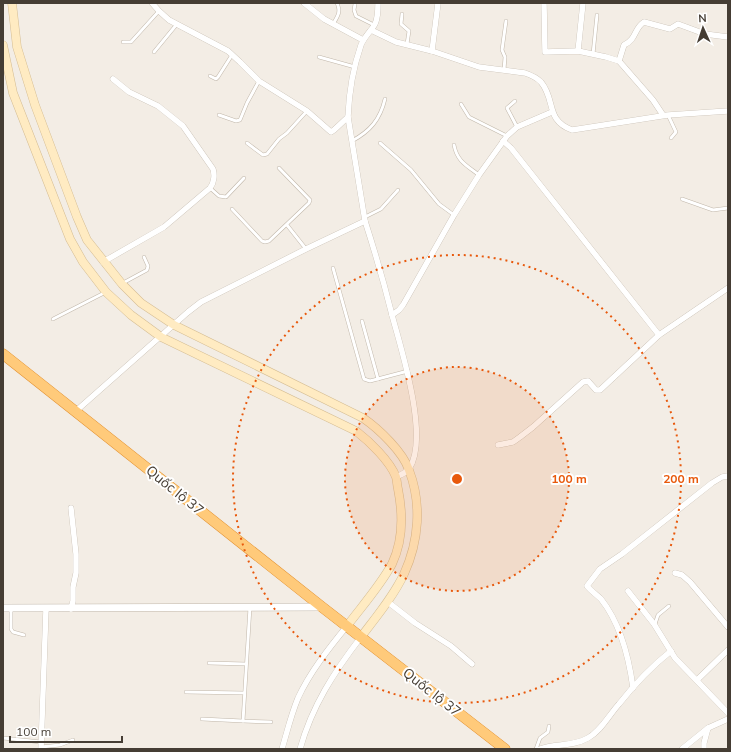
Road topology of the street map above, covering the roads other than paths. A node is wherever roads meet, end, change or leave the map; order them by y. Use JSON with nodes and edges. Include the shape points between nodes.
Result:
{"nodes":[{"id":1,"x":12,"y":3,"type":"edge"},
{"id":2,"x":152,"y":3,"type":"edge"},
{"id":3,"x":304,"y":3,"type":"edge"},
{"id":4,"x":337,"y":3,"type":"edge"},
{"id":5,"x":378,"y":3,"type":"edge"},
{"id":6,"x":438,"y":3,"type":"edge"},
{"id":7,"x":544,"y":3,"type":"edge"},
{"id":8,"x":583,"y":3,"type":"edge"},
{"id":9,"x":355,"y":4,"type":"edge"},
{"id":10,"x":159,"y":11,"type":"junction"},
{"id":11,"x":402,"y":14,"type":"dead end"},
{"id":12,"x":597,"y":15,"type":"dead end"},
{"id":13,"x":506,"y":21,"type":"dead end"},
{"id":14,"x":177,"y":24,"type":"junction"},
{"id":15,"x":333,"y":24,"type":"junction"},
{"id":16,"x":372,"y":28,"type":"junction"},
{"id":17,"x":728,"y":37,"type":"edge"},
{"id":18,"x":363,"y":40,"type":"junction"},
{"id":19,"x":123,"y":42,"type":"dead end"},
{"id":20,"x":407,"y":44,"type":"junction"},
{"id":21,"x":3,"y":46,"type":"edge"},
{"id":22,"x":432,"y":51,"type":"junction"},
{"id":23,"x":578,"y":51,"type":"junction"},
{"id":24,"x":154,"y":52,"type":"dead end"},
{"id":25,"x":593,"y":54,"type":"junction"},
{"id":26,"x":232,"y":55,"type":"junction"},
{"id":27,"x":319,"y":57,"type":"dead end"},
{"id":28,"x":619,"y":61,"type":"junction"},
{"id":29,"x":355,"y":67,"type":"junction"},
{"id":30,"x":504,"y":70,"type":"junction"},
{"id":31,"x":210,"y":76,"type":"dead end"},
{"id":32,"x":113,"y":79,"type":"dead end"},
{"id":33,"x":259,"y":81,"type":"junction"},
{"id":34,"x":385,"y":99,"type":"dead end"},
{"id":35,"x":515,"y":101,"type":"dead end"},
{"id":36,"x":461,"y":104,"type":"dead end"},
{"id":37,"x":307,"y":111,"type":"junction"},
{"id":38,"x":728,"y":111,"type":"edge"},
{"id":39,"x":552,"y":112,"type":"junction"},
{"id":40,"x":219,"y":115,"type":"dead end"},
{"id":41,"x":665,"y":115,"type":"junction"},
{"id":42,"x":348,"y":117,"type":"junction"},
{"id":43,"x":517,"y":127,"type":"junction"},
{"id":44,"x":506,"y":136,"type":"junction"},
{"id":45,"x":672,"y":138,"type":"dead end"},
{"id":46,"x":503,"y":141,"type":"junction"},
{"id":47,"x":352,"y":142,"type":"junction"},
{"id":48,"x":247,"y":143,"type":"dead end"},
{"id":49,"x":380,"y":143,"type":"dead end"},
{"id":50,"x":454,"y":145,"type":"dead end"},
{"id":51,"x":279,"y":168,"type":"dead end"},
{"id":52,"x":479,"y":175,"type":"junction"},
{"id":53,"x":244,"y":178,"type":"dead end"},
{"id":54,"x":210,"y":188,"type":"junction"},
{"id":55,"x":398,"y":190,"type":"dead end"},
{"id":56,"x":682,"y":199,"type":"dead end"},
{"id":57,"x":728,"y":208,"type":"edge"},
{"id":58,"x":232,"y":209,"type":"dead end"},
{"id":59,"x":454,"y":215,"type":"junction"},
{"id":60,"x":365,"y":219,"type":"junction"},
{"id":61,"x":287,"y":225,"type":"junction"},
{"id":62,"x":306,"y":249,"type":"junction"},
{"id":63,"x":144,"y":257,"type":"dead end"},
{"id":64,"x":104,"y":262,"type":"junction"},
{"id":65,"x":333,"y":268,"type":"dead end"},
{"id":66,"x":122,"y":284,"type":"junction"},
{"id":67,"x":728,"y":288,"type":"edge"},
{"id":68,"x":106,"y":292,"type":"junction"},
{"id":69,"x":392,"y":314,"type":"junction"},
{"id":70,"x":53,"y":319,"type":"dead end"},
{"id":71,"x":362,"y":321,"type":"dead end"},
{"id":72,"x":174,"y":325,"type":"junction"},
{"id":73,"x":659,"y":335,"type":"junction"},
{"id":74,"x":161,"y":337,"type":"junction"},
{"id":75,"x":3,"y":354,"type":"edge"},
{"id":76,"x":408,"y":371,"type":"junction"},
{"id":77,"x":378,"y":379,"type":"junction"},
{"id":78,"x":76,"y":411,"type":"junction"},
{"id":79,"x":498,"y":445,"type":"dead end"},
{"id":80,"x":407,"y":471,"type":"junction"},
{"id":81,"x":396,"y":476,"type":"junction"},
{"id":82,"x":728,"y":476,"type":"edge"},
{"id":83,"x":71,"y":508,"type":"dead end"},
{"id":84,"x":674,"y":573,"type":"dead end"},
{"id":85,"x":628,"y":591,"type":"dead end"},
{"id":86,"x":388,"y":602,"type":"junction"},
{"id":87,"x":669,"y":606,"type":"dead end"},
{"id":88,"x":250,"y":607,"type":"junction"},
{"id":89,"x":322,"y":607,"type":"junction"},
{"id":90,"x":3,"y":608,"type":"edge"},
{"id":91,"x":11,"y":608,"type":"junction"},
{"id":92,"x":46,"y":609,"type":"junction"},
{"id":93,"x":70,"y":609,"type":"junction"},
{"id":94,"x":347,"y":626,"type":"junction"},
{"id":95,"x":655,"y":626,"type":"junction"},
{"id":96,"x":728,"y":627,"type":"edge"},
{"id":97,"x":24,"y":635,"type":"dead end"},
{"id":98,"x":360,"y":636,"type":"junction"},
{"id":99,"x":728,"y":650,"type":"edge"},
{"id":100,"x":671,"y":651,"type":"junction"},
{"id":101,"x":209,"y":663,"type":"dead end"},
{"id":102,"x":246,"y":664,"type":"junction"},
{"id":103,"x":472,"y":664,"type":"dead end"},
{"id":104,"x":697,"y":680,"type":"junction"},
{"id":105,"x":633,"y":688,"type":"junction"},
{"id":106,"x":186,"y":692,"type":"dead end"},
{"id":107,"x":244,"y":693,"type":"junction"},
{"id":108,"x":728,"y":713,"type":"edge"},
{"id":109,"x":202,"y":719,"type":"dead end"},
{"id":110,"x":728,"y":719,"type":"edge"},
{"id":111,"x":243,"y":721,"type":"junction"},
{"id":112,"x":272,"y":722,"type":"dead end"},
{"id":113,"x":549,"y":726,"type":"dead end"},
{"id":114,"x":708,"y":728,"type":"junction"},
{"id":115,"x":3,"y":738,"type":"edge"},
{"id":116,"x":73,"y":740,"type":"dead end"},
{"id":117,"x":41,"y":746,"type":"edge"},
{"id":118,"x":502,"y":748,"type":"edge"},
{"id":119,"x":282,"y":749,"type":"edge"},
{"id":120,"x":300,"y":749,"type":"edge"},
{"id":121,"x":536,"y":749,"type":"edge"},
{"id":122,"x":540,"y":749,"type":"edge"},
{"id":123,"x":682,"y":749,"type":"edge"},
{"id":124,"x":704,"y":749,"type":"edge"}],
"edges":[{"from":1,"to":64,"type":"main road","via":[[17,47],[35,105],[87,240]]},
{"from":2,"to":10,"type":"street"},
{"from":3,"to":15,"type":"street","via":[[324,20]]},
{"from":4,"to":15,"type":"lane","via":[[339,14]]},
{"from":5,"to":16,"type":"street","via":[[377,18]]},
{"from":6,"to":22,"type":"street"},
{"from":7,"to":23,"type":"street","via":[[544,51]]},
{"from":8,"to":23,"type":"street"},
{"from":9,"to":16,"type":"lane","via":[[356,16]]},
{"from":10,"to":14,"type":"street"},
{"from":10,"to":19,"type":"lane","via":[[131,42]]},
{"from":11,"to":20,"type":"lane","via":[[401,24],[409,31]]},
{"from":12,"to":25,"type":"lane"},
{"from":13,"to":30,"type":"lane","via":[[502,50],[505,57]]},
{"from":14,"to":24,"type":"lane"},
{"from":14,"to":26,"type":"street"},
{"from":15,"to":18,"type":"street"},
{"from":16,"to":18,"type":"street"},
{"from":16,"to":20,"type":"street","via":[[389,40]]},
{"from":17,"to":28,"type":"street","via":[[705,34],[678,24],[670,29],[644,22],[640,24],[631,42],[624,45]]},
{"from":18,"to":29,"type":"street"},
{"from":20,"to":22,"type":"street"},
{"from":21,"to":68,"type":"main road","via":[[14,93],[70,239],[83,262]]},
{"from":22,"to":30,"type":"street","via":[[479,67]]},
{"from":23,"to":25,"type":"street"},
{"from":25,"to":28,"type":"street"},
{"from":26,"to":31,"type":"lane","via":[[218,77]]},
{"from":26,"to":33,"type":"street"},
{"from":27,"to":29,"type":"lane"},
{"from":28,"to":41,"type":"street"},
{"from":29,"to":42,"type":"street"},
{"from":30,"to":39,"type":"street","via":[[525,73],[541,82]]},
{"from":32,"to":54,"type":"street","via":[[130,92],[158,106],[183,126],[214,173],[213,185]]},
{"from":33,"to":37,"type":"street"},
{"from":33,"to":40,"type":"lane","via":[[240,120]]},
{"from":34,"to":47,"type":"lane","via":[[382,111],[370,129]]},
{"from":35,"to":43,"type":"lane","via":[[507,108]]},
{"from":36,"to":44,"type":"lane","via":[[469,117]]},
{"from":37,"to":42,"type":"street","via":[[331,132]]},
{"from":37,"to":48,"type":"lane","via":[[267,154],[263,155]]},
{"from":38,"to":41,"type":"street"},
{"from":39,"to":41,"type":"street","via":[[565,128],[572,130]]},
{"from":39,"to":43,"type":"street"},
{"from":41,"to":45,"type":"lane","via":[[676,132]]},
{"from":42,"to":47,"type":"street"},
{"from":43,"to":44,"type":"street"},
{"from":44,"to":46,"type":"street"},
{"from":46,"to":52,"type":"street"},
{"from":46,"to":73,"type":"street"},
{"from":47,"to":60,"type":"street"},
{"from":49,"to":59,"type":"lane","via":[[411,170],[439,204]]},
{"from":50,"to":52,"type":"lane","via":[[460,160]]},
{"from":51,"to":61,"type":"lane","via":[[310,200]]},
{"from":52,"to":59,"type":"street"},
{"from":53,"to":54,"type":"lane","via":[[226,197],[219,196]]},
{"from":54,"to":64,"type":"street","via":[[164,228]]},
{"from":55,"to":60,"type":"lane","via":[[381,209]]},
{"from":56,"to":57,"type":"lane","via":[[713,210]]},
{"from":58,"to":61,"type":"lane","via":[[265,242]]},
{"from":59,"to":69,"type":"street","via":[[403,305]]},
{"from":60,"to":62,"type":"street"},
{"from":60,"to":69,"type":"street"},
{"from":61,"to":62,"type":"lane"},
{"from":62,"to":72,"type":"street","via":[[201,302]]},
{"from":63,"to":66,"type":"lane","via":[[147,270]]},
{"from":64,"to":66,"type":"main road"},
{"from":65,"to":77,"type":"lane","via":[[364,379]]},
{"from":66,"to":72,"type":"main road","via":[[142,303]]},
{"from":67,"to":73,"type":"street"},
{"from":68,"to":70,"type":"lane"},
{"from":68,"to":74,"type":"main road"},
{"from":69,"to":76,"type":"street"},
{"from":71,"to":77,"type":"lane"},
{"from":72,"to":74,"type":"street"},
{"from":72,"to":80,"type":"main road","via":[[363,418],[387,438]]},
{"from":73,"to":79,"type":"street","via":[[600,390],[596,390],[588,381],[583,382],[513,442]]},
{"from":74,"to":78,"type":"street"},
{"from":74,"to":81,"type":"main road","via":[[356,431],[385,460]]},
{"from":75,"to":78,"type":"highway","name":"Quốc lộ 37"},
{"from":76,"to":77,"type":"lane"},
{"from":76,"to":80,"type":"street","via":[[414,403],[416,443]]},
{"from":78,"to":89,"type":"highway","name":"Quốc lộ 37"},
{"from":80,"to":81,"type":"street"},
{"from":80,"to":86,"type":"main road","via":[[414,488],[418,528],[410,560]]},
{"from":81,"to":94,"type":"main road","via":[[401,502],[397,552],[386,574]]},
{"from":82,"to":105,"type":"street","via":[[712,483],[600,569],[587,586],[601,599],[617,626],[628,655]]},
{"from":83,"to":93,"type":"street","via":[[76,573]]},
{"from":84,"to":96,"type":"street","via":[[682,575],[690,582]]},
{"from":85,"to":95,"type":"street"},
{"from":86,"to":98,"type":"main road"},
{"from":86,"to":103,"type":"street","via":[[451,646]]},
{"from":87,"to":95,"type":"lane","via":[[658,615]]},
{"from":88,"to":89,"type":"street"},
{"from":88,"to":93,"type":"street"},
{"from":88,"to":102,"type":"lane"},
{"from":89,"to":94,"type":"highway","name":"Quốc lộ 37"},
{"from":90,"to":91,"type":"street"},
{"from":91,"to":92,"type":"street"},
{"from":91,"to":97,"type":"lane","via":[[11,629]]},
{"from":92,"to":93,"type":"street"},
{"from":92,"to":117,"type":"street"},
{"from":94,"to":98,"type":"highway","name":"Quốc lộ 37"},
{"from":94,"to":119,"type":"street","via":[[307,682],[295,707]]},
{"from":95,"to":100,"type":"street"},
{"from":98,"to":118,"type":"highway","name":"Quốc lộ 37"},
{"from":98,"to":120,"type":"street","via":[[328,683],[306,728]]},
{"from":99,"to":104,"type":"street"},
{"from":100,"to":104,"type":"street"},
{"from":100,"to":105,"type":"street"},
{"from":101,"to":102,"type":"lane"},
{"from":102,"to":107,"type":"lane"},
{"from":104,"to":108,"type":"street"},
{"from":105,"to":122,"type":"street","via":[[588,738],[570,745]]},
{"from":106,"to":107,"type":"lane"},
{"from":107,"to":111,"type":"lane"},
{"from":109,"to":111,"type":"lane"},
{"from":110,"to":114,"type":"street"},
{"from":111,"to":112,"type":"lane"},
{"from":113,"to":121,"type":"lane","via":[[548,732],[540,738]]},
{"from":114,"to":123,"type":"street"},
{"from":114,"to":124,"type":"street"},
{"from":115,"to":117,"type":"lane"},
{"from":116,"to":117,"type":"lane","via":[[60,745]]}]}
